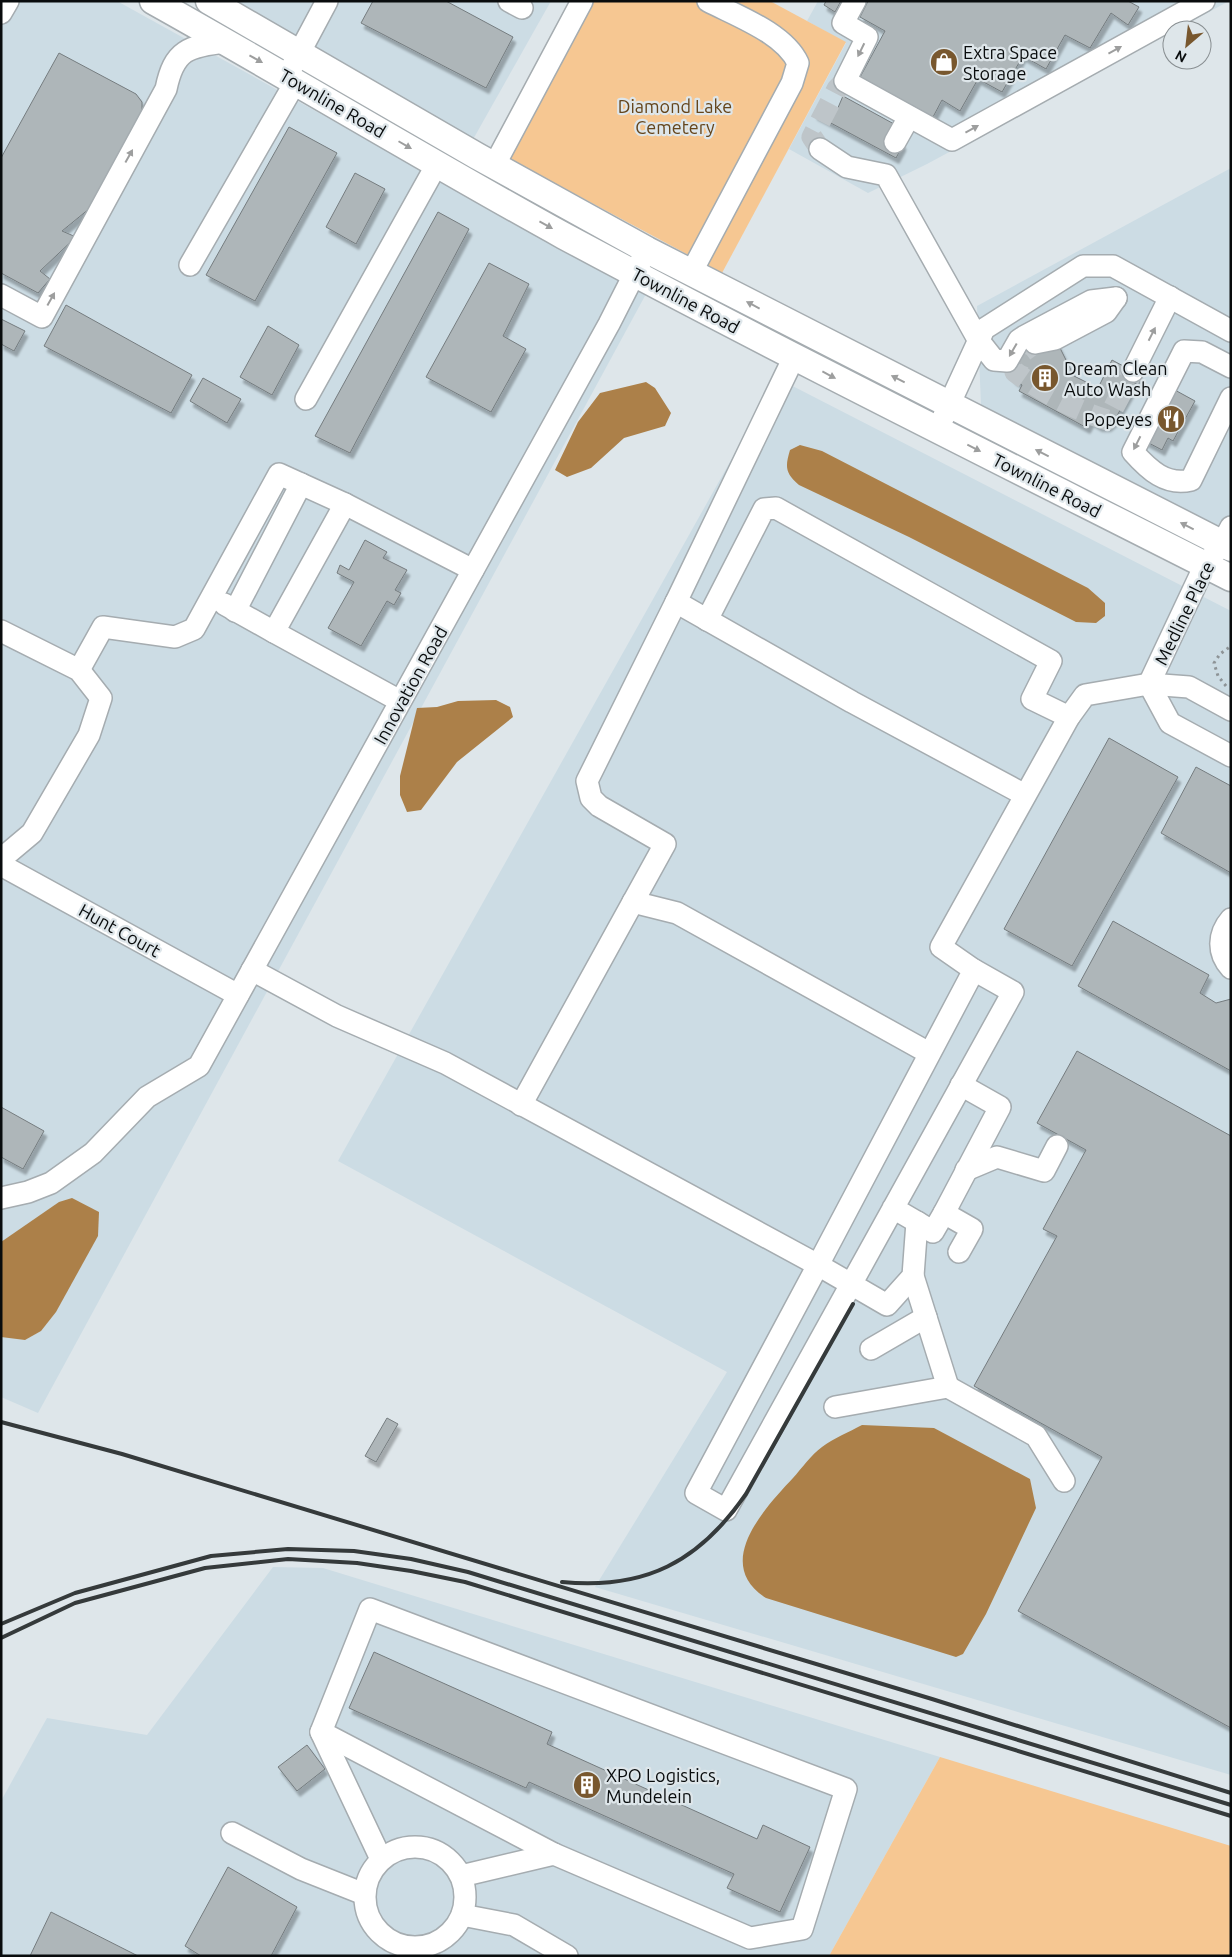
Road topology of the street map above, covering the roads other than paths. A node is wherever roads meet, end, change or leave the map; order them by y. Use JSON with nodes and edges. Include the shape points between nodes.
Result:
{"nodes":[{"id":1,"x":8,"y":1,"type":"edge"},
{"id":2,"x":153,"y":1,"type":"edge"},
{"id":3,"x":208,"y":1,"type":"edge"},
{"id":4,"x":327,"y":1,"type":"edge"},
{"id":5,"x":582,"y":1,"type":"edge"},
{"id":6,"x":708,"y":1,"type":"edge"},
{"id":7,"x":855,"y":1,"type":"edge"},
{"id":8,"x":1204,"y":1,"type":"edge"},
{"id":9,"x":1,"y":13,"type":"edge"},
{"id":10,"x":226,"y":42,"type":"junction"},
{"id":11,"x":294,"y":70,"type":"junction"},
{"id":12,"x":909,"y":116,"type":"junction"},
{"id":13,"x":820,"y":149,"type":"dead end"},
{"id":14,"x":437,"y":164,"type":"junction"},
{"id":15,"x":494,"y":166,"type":"junction"},
{"id":16,"x":878,"y":174,"type":"junction"},
{"id":17,"x":647,"y":250,"type":"junction"},
{"id":18,"x":190,"y":265,"type":"dead end"},
{"id":19,"x":691,"y":272,"type":"junction"},
{"id":20,"x":1126,"y":273,"type":"junction"},
{"id":21,"x":635,"y":274,"type":"junction"},
{"id":22,"x":1,"y":295,"type":"edge"},
{"id":23,"x":1170,"y":297,"type":"junction"},
{"id":24,"x":1116,"y":298,"type":"junction"},
{"id":25,"x":1231,"y":331,"type":"edge"},
{"id":26,"x":1044,"y":337,"type":"tunnel mouth"},
{"id":27,"x":980,"y":340,"type":"junction"},
{"id":28,"x":794,"y":357,"type":"junction"},
{"id":29,"x":1231,"y":367,"type":"edge"},
{"id":30,"x":1133,"y":371,"type":"tunnel mouth"},
{"id":31,"x":1231,"y":398,"type":"edge"},
{"id":32,"x":306,"y":399,"type":"dead end"},
{"id":33,"x":949,"y":405,"type":"junction"},
{"id":34,"x":937,"y":430,"type":"junction"},
{"id":35,"x":301,"y":484,"type":"junction"},
{"id":36,"x":345,"y":504,"type":"junction"},
{"id":37,"x":1228,"y":540,"type":"edge"},
{"id":38,"x":1205,"y":565,"type":"junction"},
{"id":39,"x":473,"y":570,"type":"junction"},
{"id":40,"x":1231,"y":578,"type":"edge"},
{"id":41,"x":212,"y":598,"type":"junction"},
{"id":42,"x":676,"y":602,"type":"junction"},
{"id":43,"x":235,"y":611,"type":"junction"},
{"id":44,"x":707,"y":620,"type":"junction"},
{"id":45,"x":1,"y":631,"type":"edge"},
{"id":46,"x":274,"y":632,"type":"junction"},
{"id":47,"x":79,"y":670,"type":"junction"},
{"id":48,"x":1149,"y":684,"type":"junction"},
{"id":49,"x":400,"y":702,"type":"junction"},
{"id":50,"x":1231,"y":710,"type":"edge"},
{"id":51,"x":1069,"y":717,"type":"junction"},
{"id":52,"x":1231,"y":756,"type":"edge"},
{"id":53,"x":1025,"y":795,"type":"junction"},
{"id":54,"x":1,"y":859,"type":"edge"},
{"id":55,"x":1,"y":865,"type":"edge"},
{"id":56,"x":632,"y":902,"type":"junction"},
{"id":57,"x":1231,"y":919,"type":"edge"},
{"id":58,"x":1231,"y":968,"type":"edge"},
{"id":59,"x":252,"y":970,"type":"junction"},
{"id":60,"x":974,"y":970,"type":"junction"},
{"id":61,"x":238,"y":995,"type":"junction"},
{"id":62,"x":929,"y":1053,"type":"junction"},
{"id":63,"x":961,"y":1085,"type":"junction"},
{"id":64,"x":521,"y":1105,"type":"junction"},
{"id":65,"x":1057,"y":1146,"type":"dead end"},
{"id":66,"x":966,"y":1170,"type":"junction"},
{"id":67,"x":1,"y":1198,"type":"edge"},
{"id":68,"x":893,"y":1208,"type":"junction"},
{"id":69,"x":944,"y":1213,"type":"junction"},
{"id":70,"x":916,"y":1222,"type":"junction"},
{"id":71,"x":959,"y":1252,"type":"dead end"},
{"id":72,"x":818,"y":1264,"type":"junction"},
{"id":73,"x":913,"y":1276,"type":"junction"},
{"id":74,"x":852,"y":1283,"type":"junction"},
{"id":75,"x":926,"y":1317,"type":"junction"},
{"id":76,"x":871,"y":1349,"type":"dead end"},
{"id":77,"x":948,"y":1387,"type":"junction"},
{"id":78,"x":835,"y":1407,"type":"dead end"},
{"id":79,"x":1064,"y":1481,"type":"dead end"},
{"id":80,"x":321,"y":1732,"type":"junction"},
{"id":81,"x":232,"y":1833,"type":"dead end"},
{"id":82,"x":554,"y":1854,"type":"junction"},
{"id":83,"x":382,"y":1859,"type":"junction"},
{"id":84,"x":461,"y":1876,"type":"junction"},
{"id":85,"x":364,"y":1894,"type":"junction"},
{"id":86,"x":462,"y":1915,"type":"junction"},
{"id":87,"x":387,"y":1949,"type":"edge"},
{"id":88,"x":566,"y":1956,"type":"edge"}],
"edges":[{"from":1,"to":9,"type":"street"},
{"from":2,"to":10,"type":"main road","name":"Townline Road"},
{"from":3,"to":11,"type":"main road","name":"Townline Road"},
{"from":4,"to":11,"type":"street"},
{"from":5,"to":15,"type":"street"},
{"from":6,"to":19,"type":"street","via":[[776,37],[792,51],[798,63],[792,83]]},
{"from":7,"to":12,"type":"street","one_way":true,"via":[[843,23],[867,37],[845,81]]},
{"from":12,"to":8,"type":"street","one_way":true,"via":[[952,140]]},
{"from":10,"to":11,"type":"main road","name":"Townline Road","one_way":true},
{"from":22,"to":10,"type":"street","one_way":true,"via":[[42,317],[166,89],[174,62],[183,52],[200,44]]},
{"from":11,"to":14,"type":"main road","name":"Townline Road","one_way":true},
{"from":11,"to":15,"type":"main road","name":"Townline Road"},
{"from":11,"to":18,"type":"street"},
{"from":12,"to":16,"type":"street"},
{"from":13,"to":16,"type":"street","via":[[847,167]]},
{"from":14,"to":21,"type":"main road","name":"Townline Road","one_way":true},
{"from":14,"to":32,"type":"street"},
{"from":15,"to":17,"type":"main road","name":"Townline Road"},
{"from":16,"to":27,"type":"street","via":[[886,175]]},
{"from":17,"to":19,"type":"main road","name":"Townline Road"},
{"from":17,"to":21,"type":"street","name":"Innovation Road"},
{"from":33,"to":19,"type":"main road","name":"Townline Road","one_way":true},
{"from":20,"to":23,"type":"street"},
{"from":20,"to":24,"type":"street"},
{"from":20,"to":27,"type":"street","via":[[1113,266],[1084,266],[984,330]]},
{"from":21,"to":28,"type":"main road","name":"Townline Road"},
{"from":21,"to":39,"type":"street","name":"Innovation Road"},
{"from":23,"to":25,"type":"street"},
{"from":30,"to":23,"type":"street","one_way":true},
{"from":24,"to":26,"type":"street"},
{"from":24,"to":27,"type":"street","one_way":true,"via":[[1091,300],[1025,336],[1019,340],[1007,361],[994,360]]},
{"from":27,"to":33,"type":"street"},
{"from":28,"to":34,"type":"main road","name":"Townline Road","one_way":true},
{"from":28,"to":42,"type":"street"},
{"from":29,"to":31,"type":"street","one_way":true,"via":[[1202,352],[1184,351],[1133,452],[1150,471],[1178,483],[1191,480]]},
{"from":33,"to":34,"type":"street"},
{"from":37,"to":33,"type":"main road","name":"Townline Road","one_way":true},
{"from":34,"to":38,"type":"main road","name":"Townline Road","one_way":true},
{"from":35,"to":36,"type":"street"},
{"from":35,"to":41,"type":"street","via":[[278,474]]},
{"from":35,"to":43,"type":"street"},
{"from":36,"to":39,"type":"street"},
{"from":36,"to":46,"type":"street"},
{"from":37,"to":38,"type":"street","name":"Medline Place"},
{"from":38,"to":40,"type":"main road","name":"Townline Road"},
{"from":38,"to":48,"type":"street","name":"Medline Place"},
{"from":39,"to":49,"type":"street","name":"Innovation Road"},
{"from":41,"to":43,"type":"street"},
{"from":41,"to":47,"type":"street","via":[[194,629],[175,637],[103,627]]},
{"from":42,"to":44,"type":"street"},
{"from":42,"to":56,"type":"street","via":[[587,782],[596,804],[665,844]]},
{"from":43,"to":46,"type":"street"},
{"from":44,"to":51,"type":"street","via":[[764,509],[776,508],[1051,661],[1032,698]]},
{"from":44,"to":53,"type":"street"},
{"from":45,"to":47,"type":"street"},
{"from":46,"to":49,"type":"street"},
{"from":47,"to":54,"type":"street","via":[[100,698],[89,735],[32,833]]},
{"from":48,"to":50,"type":"street","via":[[1189,687]]},
{"from":48,"to":51,"type":"street","via":[[1084,695]]},
{"from":48,"to":52,"type":"street","via":[[1170,723]]},
{"from":49,"to":59,"type":"street","name":"Innovation Road"},
{"from":51,"to":53,"type":"street"},
{"from":53,"to":60,"type":"street","via":[[941,947]]},
{"from":55,"to":61,"type":"street","name":"Hunt Court"},
{"from":56,"to":62,"type":"street","via":[[677,913]]},
{"from":56,"to":64,"type":"street"},
{"from":57,"to":58,"type":"street","via":[[1221,936],[1220,947]]},
{"from":59,"to":61,"type":"street","name":"Innovation Road"},
{"from":59,"to":64,"type":"street","via":[[337,1016],[445,1063]]},
{"from":60,"to":62,"type":"street"},
{"from":60,"to":63,"type":"street","via":[[1013,992]]},
{"from":61,"to":67,"type":"street","name":"Innovation Road","via":[[199,1066],[147,1097],[93,1153],[50,1183]]},
{"from":62,"to":72,"type":"street"},
{"from":63,"to":66,"type":"street","via":[[1000,1107]]},
{"from":63,"to":68,"type":"street"},
{"from":64,"to":72,"type":"street"},
{"from":65,"to":66,"type":"street","via":[[1044,1171],[997,1157]]},
{"from":66,"to":69,"type":"street"},
{"from":68,"to":70,"type":"street"},
{"from":68,"to":74,"type":"street"},
{"from":69,"to":70,"type":"street","via":[[933,1232]]},
{"from":69,"to":71,"type":"street","via":[[972,1229]]},
{"from":70,"to":73,"type":"street"},
{"from":72,"to":74,"type":"street"},
{"from":72,"to":74,"type":"street","via":[[696,1493],[726,1510]]},
{"from":73,"to":74,"type":"street","via":[[887,1305]]},
{"from":73,"to":75,"type":"street"},
{"from":75,"to":76,"type":"street"},
{"from":75,"to":77,"type":"street"},
{"from":77,"to":78,"type":"street"},
{"from":77,"to":79,"type":"street","via":[[1036,1436]]},
{"from":80,"to":82,"type":"street"},
{"from":80,"to":82,"type":"street","via":[[370,1609],[846,1789],[802,1929],[750,1938]]},
{"from":80,"to":83,"type":"street"},
{"from":81,"to":85,"type":"street","via":[[301,1870]]},
{"from":82,"to":84,"type":"street"},
{"from":83,"to":84,"type":"street","via":[[402,1848],[426,1848],[451,1862]]},
{"from":83,"to":85,"type":"street","via":[[373,1869]]},
{"from":84,"to":86,"type":"street","via":[[465,1891]]},
{"from":85,"to":87,"type":"street","via":[[367,1915]]},
{"from":86,"to":87,"type":"street","via":[[448,1935],[435,1943]]},
{"from":86,"to":88,"type":"street","via":[[514,1925]]}]}
